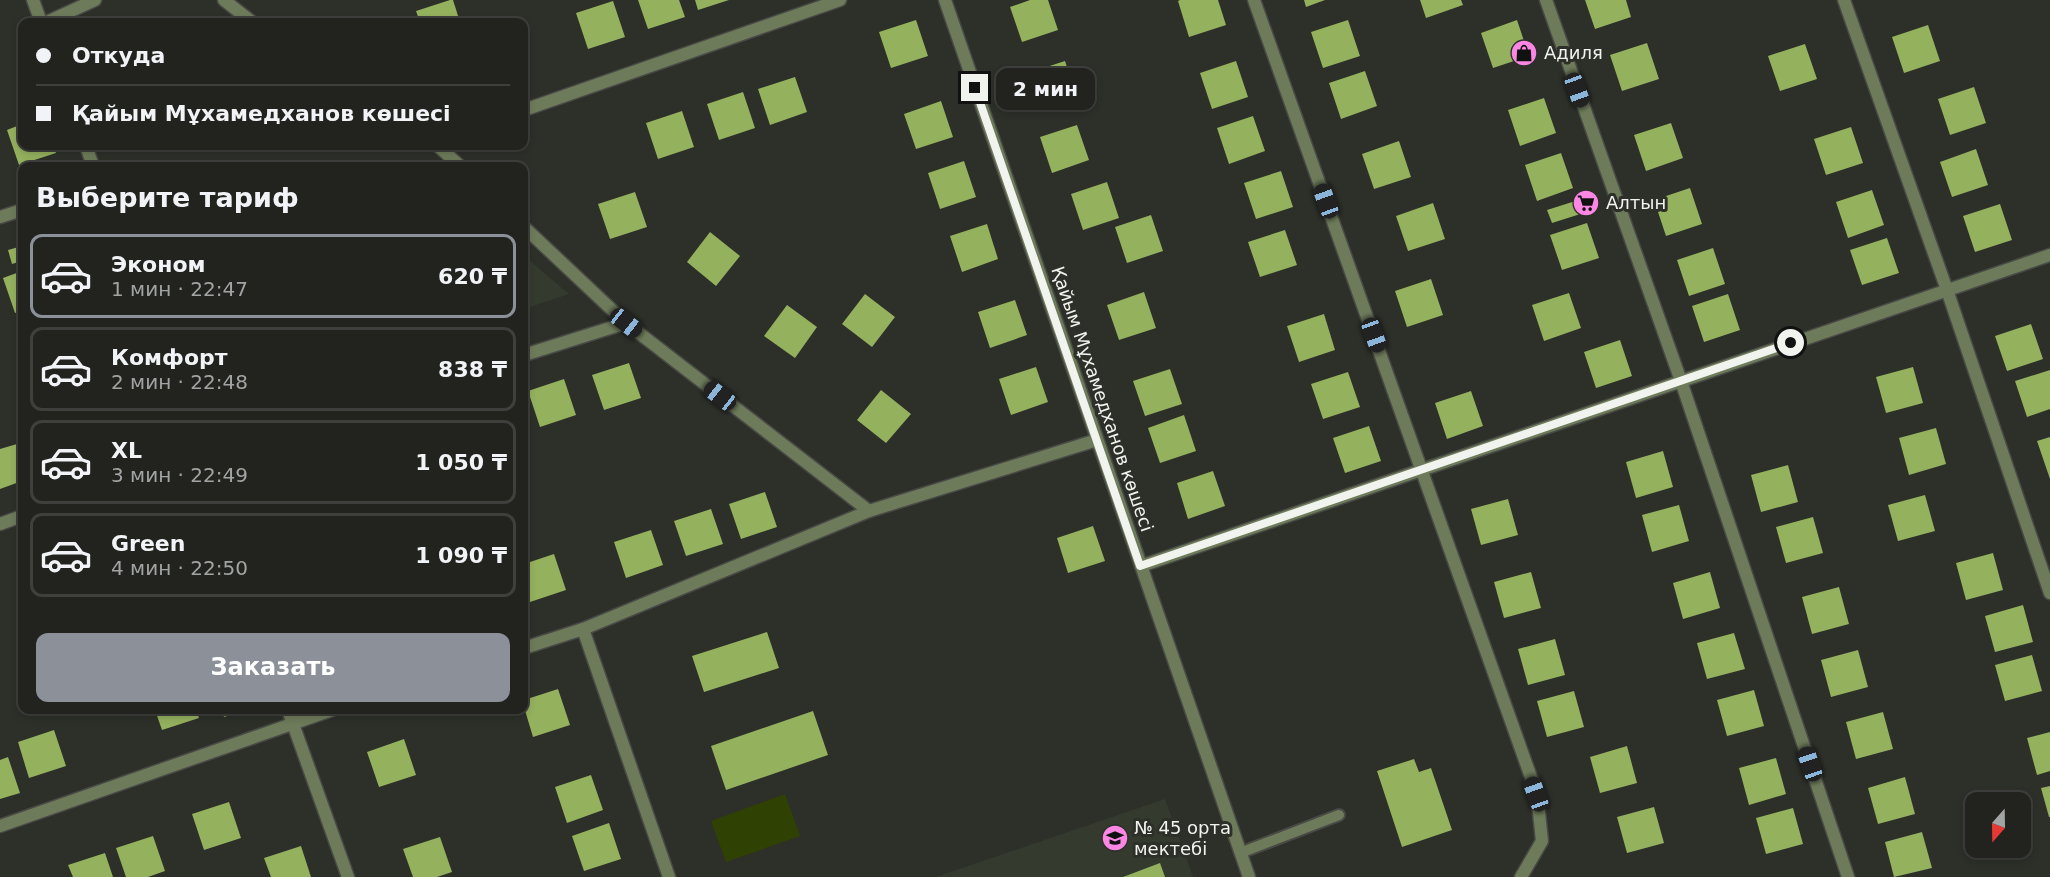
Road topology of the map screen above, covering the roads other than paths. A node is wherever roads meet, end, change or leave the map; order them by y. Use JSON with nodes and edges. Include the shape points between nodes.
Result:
{"nodes":[{"id":1,"x":33,"y":0,"type":"edge"},
{"id":2,"x":95,"y":0,"type":"edge"},
{"id":3,"x":224,"y":0,"type":"edge"},
{"id":4,"x":840,"y":0,"type":"edge"},
{"id":5,"x":945,"y":0,"type":"edge"},
{"id":6,"x":1254,"y":0,"type":"edge"},
{"id":7,"x":1546,"y":0,"type":"edge"},
{"id":8,"x":1844,"y":0,"type":"edge"},
{"id":9,"x":40,"y":18,"type":"edge"},
{"id":10,"x":56,"y":18,"type":"edge"},
{"id":11,"x":247,"y":18,"type":"edge"},
{"id":12,"x":528,"y":109,"type":"edge"},
{"id":13,"x":442,"y":150,"type":"edge"},
{"id":14,"x":456,"y":162,"type":"edge"},
{"id":15,"x":18,"y":211,"type":"edge"},
{"id":16,"x":0,"y":217,"type":"edge"},
{"id":17,"x":528,"y":230,"type":"edge"},
{"id":18,"x":2050,"y":255,"type":"edge"},
{"id":19,"x":1947,"y":290,"type":"junction"},
{"id":20,"x":626,"y":323,"type":"junction"},
{"id":21,"x":528,"y":354,"type":"edge"},
{"id":22,"x":1681,"y":381,"type":"junction"},
{"id":23,"x":1097,"y":440,"type":"junction"},
{"id":24,"x":1422,"y":469,"type":"junction"},
{"id":25,"x":869,"y":511,"type":"junction"},
{"id":26,"x":18,"y":517,"type":"edge"},
{"id":27,"x":0,"y":524,"type":"edge"},
{"id":28,"x":1140,"y":566,"type":"junction"},
{"id":29,"x":2050,"y":593,"type":"edge"},
{"id":30,"x":583,"y":629,"type":"junction"},
{"id":31,"x":528,"y":647,"type":"edge"},
{"id":32,"x":289,"y":714,"type":"edge"},
{"id":33,"x":319,"y":714,"type":"edge"},
{"id":34,"x":292,"y":722,"type":"junction"},
{"id":35,"x":1339,"y":814,"type":"dead end"},
{"id":36,"x":0,"y":826,"type":"edge"},
{"id":37,"x":1240,"y":853,"type":"junction"},
{"id":38,"x":348,"y":877,"type":"edge"},
{"id":39,"x":669,"y":877,"type":"edge"},
{"id":40,"x":1249,"y":877,"type":"edge"},
{"id":41,"x":1521,"y":877,"type":"edge"},
{"id":42,"x":1848,"y":877,"type":"edge"}],
"edges":[{"from":1,"to":9,"type":"street"},
{"from":2,"to":10,"type":"street"},
{"from":3,"to":11,"type":"street"},
{"from":4,"to":12,"type":"street"},
{"from":5,"to":23,"type":"street","name":"Қайым Мұхамедханов көшесі"},
{"from":6,"to":24,"type":"street"},
{"from":7,"to":22,"type":"street"},
{"from":8,"to":19,"type":"street"},
{"from":13,"to":14,"type":"street"},
{"from":15,"to":16,"type":"street"},
{"from":17,"to":20,"type":"street"},
{"from":18,"to":19,"type":"street"},
{"from":19,"to":22,"type":"street"},
{"from":19,"to":29,"type":"street"},
{"from":20,"to":21,"type":"street"},
{"from":20,"to":25,"type":"street"},
{"from":22,"to":24,"type":"street"},
{"from":22,"to":42,"type":"street"},
{"from":23,"to":25,"type":"street"},
{"from":23,"to":28,"type":"street","name":"Қайым Мұхамедханов көшесі"},
{"from":24,"to":28,"type":"street"},
{"from":24,"to":41,"type":"street","via":[[1536,794],[1542,842]]},
{"from":25,"to":30,"type":"street"},
{"from":26,"to":27,"type":"street"},
{"from":28,"to":37,"type":"street","name":"Қайым Мұхамедханов көшесі"},
{"from":30,"to":31,"type":"street"},
{"from":30,"to":39,"type":"street"},
{"from":32,"to":34,"type":"street"},
{"from":33,"to":34,"type":"street"},
{"from":34,"to":36,"type":"street"},
{"from":34,"to":38,"type":"street"},
{"from":35,"to":37,"type":"lane"},
{"from":37,"to":40,"type":"street","name":"Қайым Мұхамедханов көшесі"}]}
